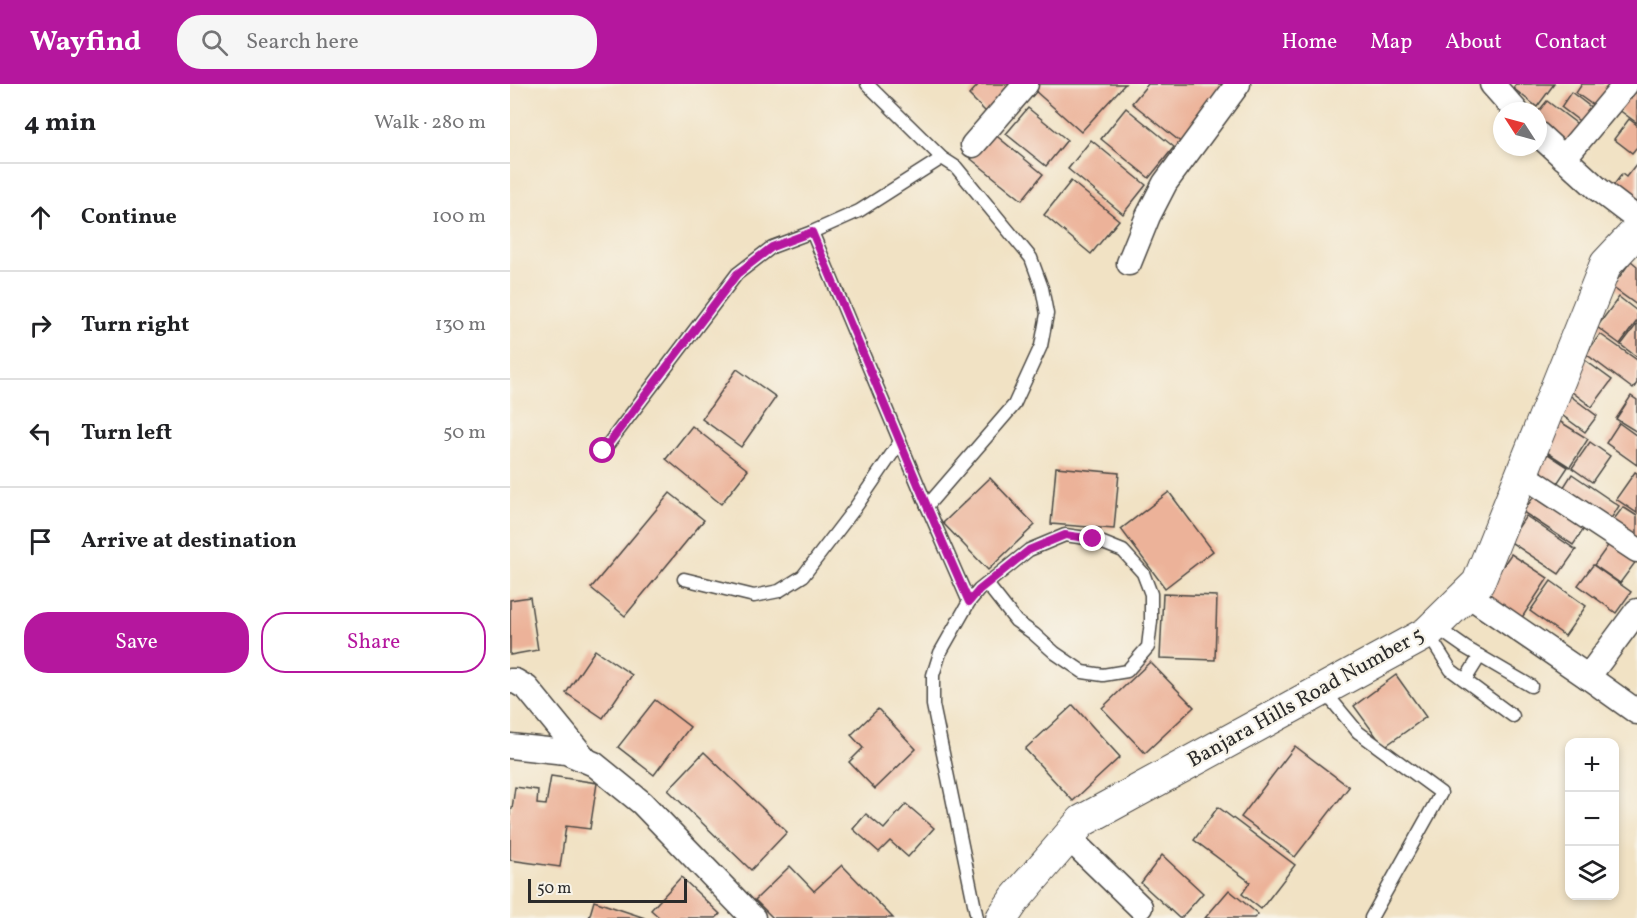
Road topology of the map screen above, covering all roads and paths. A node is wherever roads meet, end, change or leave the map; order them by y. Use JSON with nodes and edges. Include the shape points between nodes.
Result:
{"nodes":[{"id":1,"x":867,"y":84,"type":"edge"},
{"id":2,"x":1026,"y":84,"type":"edge"},
{"id":3,"x":1238,"y":84,"type":"edge"},
{"id":4,"x":1492,"y":84,"type":"edge"},
{"id":5,"x":1626,"y":84,"type":"edge"},
{"id":6,"x":1508,"y":102,"type":"edge"},
{"id":7,"x":1547,"y":142,"type":"edge"},
{"id":8,"x":973,"y":145,"type":"dead end"},
{"id":9,"x":942,"y":158,"type":"junction"},
{"id":10,"x":1564,"y":158,"type":"junction"},
{"id":11,"x":1637,"y":219,"type":"edge"},
{"id":12,"x":1637,"y":231,"type":"edge"},
{"id":13,"x":812,"y":232,"type":"junction"},
{"id":14,"x":1129,"y":263,"type":"dead end"},
{"id":15,"x":900,"y":442,"type":"junction"},
{"id":16,"x":603,"y":451,"type":"dead end"},
{"id":17,"x":1522,"y":474,"type":"junction"},
{"id":18,"x":927,"y":506,"type":"junction"},
{"id":19,"x":1637,"y":549,"type":"edge"},
{"id":20,"x":684,"y":579,"type":"dead end"},
{"id":21,"x":987,"y":584,"type":"junction"},
{"id":22,"x":1467,"y":594,"type":"junction"},
{"id":23,"x":969,"y":602,"type":"junction"},
{"id":24,"x":1637,"y":611,"type":"edge"},
{"id":25,"x":1431,"y":630,"type":"junction"},
{"id":26,"x":1480,"y":656,"type":"junction"},
{"id":27,"x":1588,"y":677,"type":"junction"},
{"id":28,"x":1465,"y":680,"type":"junction"},
{"id":29,"x":510,"y":681,"type":"edge"},
{"id":30,"x":1531,"y":686,"type":"dead end"},
{"id":31,"x":1323,"y":690,"type":"junction"},
{"id":32,"x":1637,"y":712,"type":"edge"},
{"id":33,"x":1513,"y":716,"type":"dead end"},
{"id":34,"x":510,"y":746,"type":"edge"},
{"id":35,"x":586,"y":760,"type":"junction"},
{"id":36,"x":1068,"y":837,"type":"junction"},
{"id":37,"x":1140,"y":907,"type":"dead end"},
{"id":38,"x":753,"y":918,"type":"edge"},
{"id":39,"x":977,"y":918,"type":"edge"},
{"id":40,"x":1002,"y":918,"type":"edge"},
{"id":41,"x":1371,"y":918,"type":"edge"}],
"edges":[{"from":1,"to":9,"type":"lane"},
{"from":2,"to":8,"type":"street"},
{"from":3,"to":14,"type":"street","via":[[1165,183]]},
{"from":4,"to":6,"type":"street"},
{"from":5,"to":10,"type":"street"},
{"from":7,"to":10,"type":"street"},
{"from":9,"to":13,"type":"lane","via":[[859,212]]},
{"from":9,"to":18,"type":"lane","via":[[956,167],[1031,258],[1047,314],[1041,346],[1014,405]]},
{"from":10,"to":11,"type":"street"},
{"from":12,"to":17,"type":"street","name":"Banjara Hills Road Number 5","via":[[1606,264]]},
{"from":13,"to":15,"type":"lane"},
{"from":13,"to":16,"type":"lane","via":[[772,247],[737,274]]},
{"from":15,"to":18,"type":"lane"},
{"from":15,"to":20,"type":"lane","via":[[803,576],[779,591],[754,596]]},
{"from":17,"to":19,"type":"street"},
{"from":17,"to":22,"type":"street","name":"Banjara Hills Road Number 5","via":[[1478,583]]},
{"from":18,"to":23,"type":"lane"},
{"from":21,"to":21,"type":"lane","via":[[1029,550],[1065,535],[1093,539],[1123,551],[1143,573],[1151,594],[1148,647],[1127,671],[1104,675],[1083,672],[1016,621]]},
{"from":21,"to":23,"type":"lane"},
{"from":22,"to":25,"type":"street","name":"Banjara Hills Road Number 5"},
{"from":22,"to":27,"type":"street"},
{"from":23,"to":39,"type":"lane","via":[[940,653],[933,675],[933,705]]},
{"from":24,"to":27,"type":"street"},
{"from":25,"to":26,"type":"lane"},
{"from":25,"to":28,"type":"lane","via":[[1451,670]]},
{"from":25,"to":31,"type":"street","name":"Banjara Hills Road Number 5"},
{"from":26,"to":28,"type":"lane"},
{"from":26,"to":30,"type":"lane"},
{"from":27,"to":32,"type":"street"},
{"from":28,"to":33,"type":"lane"},
{"from":29,"to":35,"type":"street","via":[[527,688]]},
{"from":31,"to":36,"type":"street","name":"Banjara Hills Road Number 5","via":[[1082,821]]},
{"from":31,"to":41,"type":"lane","via":[[1358,732],[1441,793]]},
{"from":34,"to":35,"type":"street","via":[[566,752]]},
{"from":35,"to":38,"type":"street","via":[[642,803]]},
{"from":36,"to":37,"type":"street"},
{"from":36,"to":40,"type":"street","name":"Banjara Hills Road Number 5"}]}
